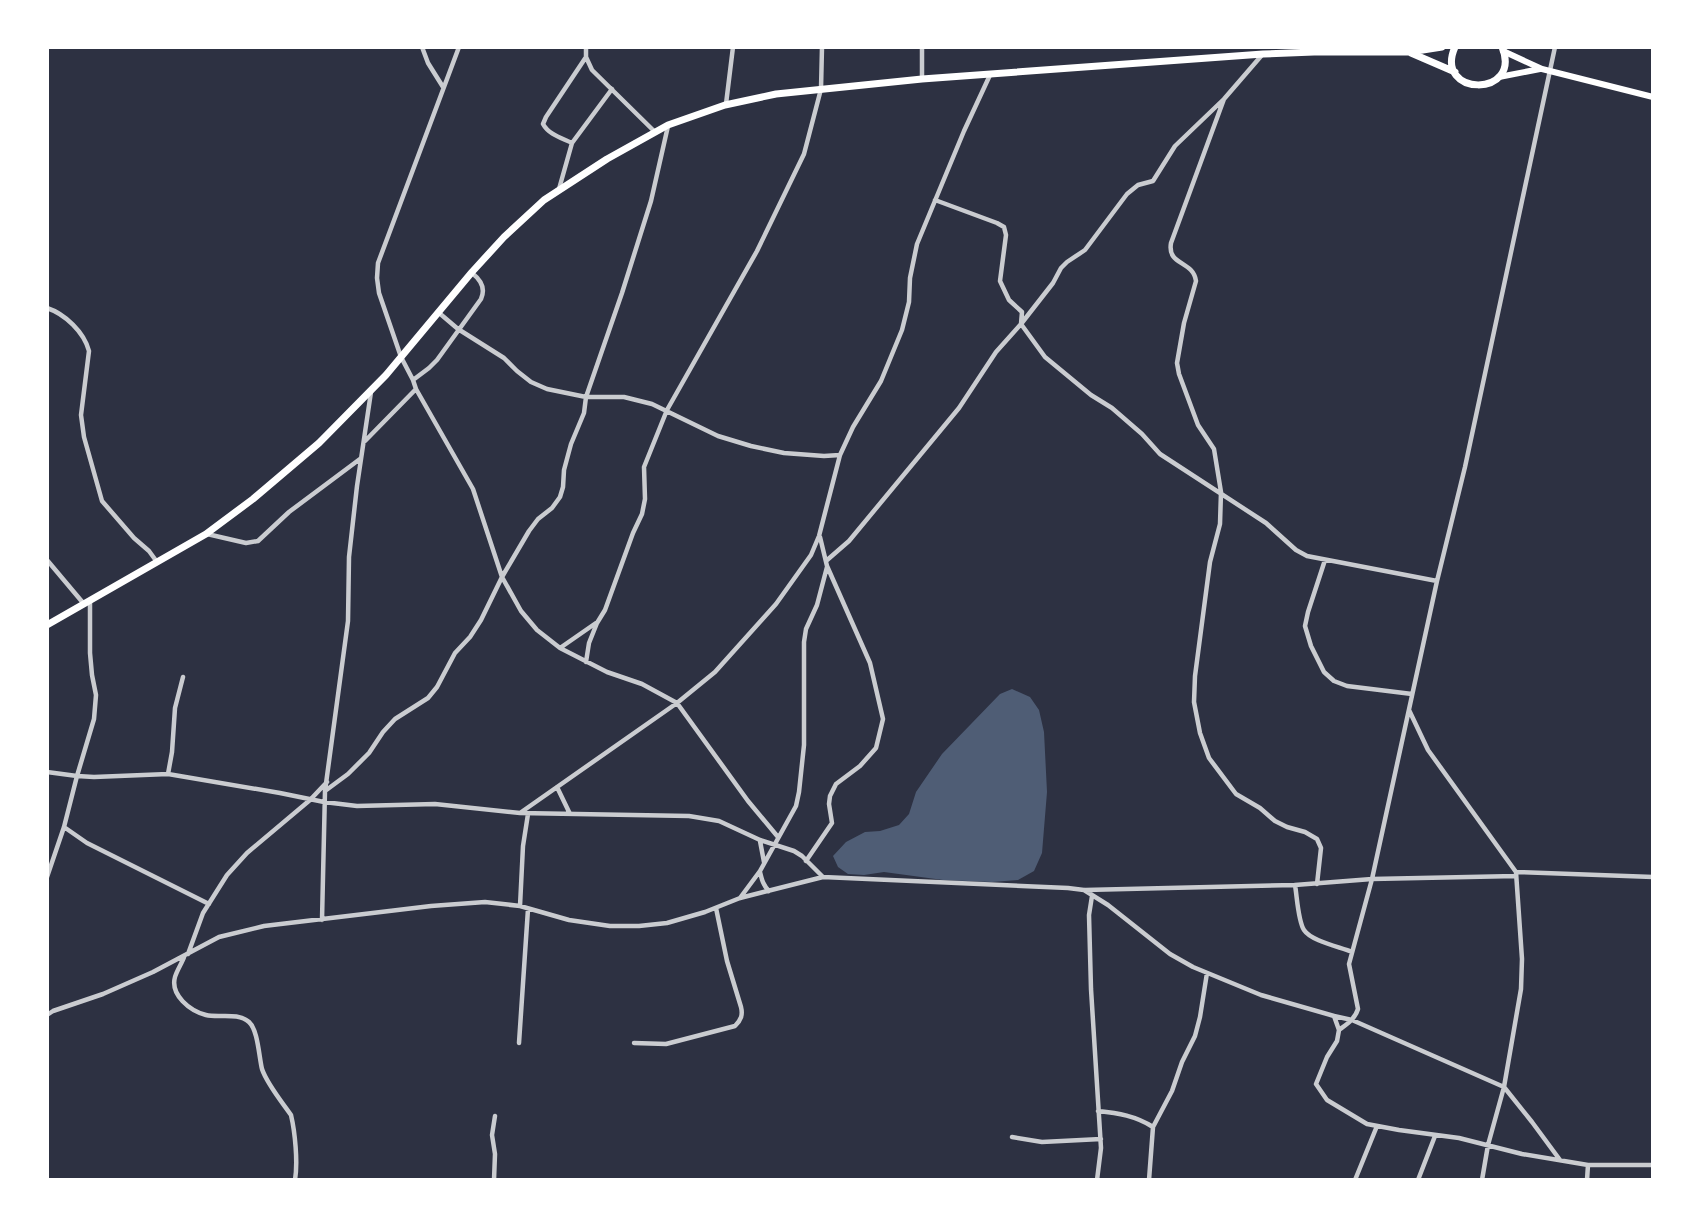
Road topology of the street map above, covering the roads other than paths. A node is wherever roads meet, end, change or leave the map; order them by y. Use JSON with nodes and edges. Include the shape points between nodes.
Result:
{"nodes":[{"id":1,"x":422,"y":47,"type":"edge"},
{"id":2,"x":458,"y":47,"type":"edge"},
{"id":3,"x":586,"y":47,"type":"edge"},
{"id":4,"x":733,"y":47,"type":"edge"},
{"id":5,"x":822,"y":47,"type":"edge"},
{"id":6,"x":922,"y":47,"type":"edge"},
{"id":7,"x":1442,"y":47,"type":"edge"},
{"id":8,"x":1455,"y":47,"type":"edge"},
{"id":9,"x":1555,"y":47,"type":"edge"},
{"id":10,"x":1315,"y":49,"type":"edge"},
{"id":11,"x":1502,"y":49,"type":"edge"},
{"id":12,"x":1276,"y":50,"type":"edge"},
{"id":13,"x":1410,"y":52,"type":"junction"},
{"id":14,"x":1263,"y":54,"type":"junction"},
{"id":15,"x":586,"y":57,"type":"junction"},
{"id":16,"x":1542,"y":69,"type":"junction"},
{"id":17,"x":1551,"y":71,"type":"junction"},
{"id":18,"x":1455,"y":72,"type":"junction"},
{"id":19,"x":990,"y":74,"type":"junction"},
{"id":20,"x":1499,"y":77,"type":"junction"},
{"id":21,"x":922,"y":79,"type":"junction"},
{"id":22,"x":443,"y":87,"type":"junction"},
{"id":23,"x":612,"y":89,"type":"junction"},
{"id":24,"x":821,"y":89,"type":"junction"},
{"id":25,"x":1653,"y":97,"type":"edge"},
{"id":26,"x":1224,"y":99,"type":"junction"},
{"id":27,"x":725,"y":105,"type":"junction"},
{"id":28,"x":668,"y":125,"type":"junction"},
{"id":29,"x":655,"y":132,"type":"junction"},
{"id":30,"x":572,"y":143,"type":"junction"},
{"id":31,"x":559,"y":191,"type":"junction"},
{"id":32,"x":935,"y":200,"type":"junction"},
{"id":33,"x":472,"y":272,"type":"junction"},
{"id":34,"x":47,"y":307,"type":"edge"},
{"id":35,"x":438,"y":312,"type":"junction"},
{"id":36,"x":1021,"y":324,"type":"junction"},
{"id":37,"x":458,"y":329,"type":"junction"},
{"id":38,"x":401,"y":357,"type":"junction"},
{"id":39,"x":413,"y":380,"type":"junction"},
{"id":40,"x":415,"y":389,"type":"junction"},
{"id":41,"x":371,"y":390,"type":"junction"},
{"id":42,"x":586,"y":397,"type":"junction"},
{"id":43,"x":667,"y":410,"type":"junction"},
{"id":44,"x":364,"y":443,"type":"junction"},
{"id":45,"x":840,"y":455,"type":"junction"},
{"id":46,"x":361,"y":459,"type":"junction"},
{"id":47,"x":1221,"y":492,"type":"junction"},
{"id":48,"x":206,"y":534,"type":"junction"},
{"id":49,"x":820,"y":537,"type":"junction"},
{"id":50,"x":47,"y":560,"type":"edge"},
{"id":51,"x":1325,"y":560,"type":"junction"},
{"id":52,"x":157,"y":562,"type":"junction"},
{"id":53,"x":826,"y":564,"type":"junction"},
{"id":54,"x":502,"y":577,"type":"junction"},
{"id":55,"x":1437,"y":581,"type":"junction"},
{"id":56,"x":87,"y":603,"type":"junction"},
{"id":57,"x":597,"y":623,"type":"junction"},
{"id":58,"x":47,"y":625,"type":"edge"},
{"id":59,"x":560,"y":648,"type":"junction"},
{"id":60,"x":586,"y":662,"type":"junction"},
{"id":61,"x":183,"y":677,"type":"dead end"},
{"id":62,"x":1412,"y":694,"type":"junction"},
{"id":63,"x":677,"y":703,"type":"junction"},
{"id":64,"x":1409,"y":709,"type":"junction"},
{"id":65,"x":47,"y":772,"type":"edge"},
{"id":66,"x":168,"y":774,"type":"junction"},
{"id":67,"x":77,"y":776,"type":"junction"},
{"id":68,"x":327,"y":782,"type":"junction"},
{"id":69,"x":557,"y":787,"type":"junction"},
{"id":70,"x":325,"y":791,"type":"junction"},
{"id":71,"x":310,"y":800,"type":"junction"},
{"id":72,"x":324,"y":802,"type":"junction"},
{"id":73,"x":520,"y":813,"type":"junction"},
{"id":74,"x":528,"y":814,"type":"junction"},
{"id":75,"x":570,"y":814,"type":"junction"},
{"id":76,"x":64,"y":827,"type":"junction"},
{"id":77,"x":778,"y":837,"type":"junction"},
{"id":78,"x":760,"y":840,"type":"junction"},
{"id":79,"x":774,"y":845,"type":"junction"},
{"id":80,"x":806,"y":861,"type":"junction"},
{"id":81,"x":764,"y":862,"type":"junction"},
{"id":82,"x":760,"y":871,"type":"junction"},
{"id":83,"x":1516,"y":874,"type":"junction"},
{"id":84,"x":47,"y":877,"type":"edge"},
{"id":85,"x":823,"y":877,"type":"junction"},
{"id":86,"x":1653,"y":877,"type":"edge"},
{"id":87,"x":1372,"y":879,"type":"junction"},
{"id":88,"x":1317,"y":884,"type":"junction"},
{"id":89,"x":1295,"y":885,"type":"junction"},
{"id":90,"x":1084,"y":890,"type":"junction"},
{"id":91,"x":769,"y":891,"type":"junction"},
{"id":92,"x":1093,"y":896,"type":"junction"},
{"id":93,"x":740,"y":898,"type":"junction"},
{"id":94,"x":209,"y":904,"type":"junction"},
{"id":95,"x":520,"y":906,"type":"junction"},
{"id":96,"x":716,"y":908,"type":"junction"},
{"id":97,"x":528,"y":909,"type":"junction"},
{"id":98,"x":322,"y":920,"type":"junction"},
{"id":99,"x":1352,"y":952,"type":"junction"},
{"id":100,"x":186,"y":956,"type":"junction"},
{"id":101,"x":1207,"y":973,"type":"junction"},
{"id":102,"x":47,"y":1015,"type":"edge"},
{"id":103,"x":1334,"y":1016,"type":"junction"},
{"id":104,"x":1352,"y":1020,"type":"junction"},
{"id":105,"x":1339,"y":1030,"type":"junction"},
{"id":106,"x":519,"y":1043,"type":"dead end"},
{"id":107,"x":634,"y":1044,"type":"dead end"},
{"id":108,"x":1504,"y":1087,"type":"junction"},
{"id":109,"x":1098,"y":1111,"type":"junction"},
{"id":110,"x":495,"y":1116,"type":"dead end"},
{"id":111,"x":1377,"y":1126,"type":"junction"},
{"id":112,"x":1153,"y":1127,"type":"junction"},
{"id":113,"x":1436,"y":1136,"type":"junction"},
{"id":114,"x":1012,"y":1138,"type":"dead end"},
{"id":115,"x":1101,"y":1139,"type":"junction"},
{"id":116,"x":1488,"y":1144,"type":"junction"},
{"id":117,"x":1561,"y":1160,"type":"junction"},
{"id":118,"x":1653,"y":1165,"type":"edge"},
{"id":119,"x":1588,"y":1166,"type":"junction"},
{"id":120,"x":295,"y":1180,"type":"edge"},
{"id":121,"x":494,"y":1180,"type":"edge"},
{"id":122,"x":1097,"y":1180,"type":"edge"},
{"id":123,"x":1150,"y":1180,"type":"edge"},
{"id":124,"x":1355,"y":1180,"type":"edge"},
{"id":125,"x":1418,"y":1180,"type":"edge"},
{"id":126,"x":1482,"y":1180,"type":"edge"},
{"id":127,"x":1587,"y":1180,"type":"edge"}],
"edges":[{"from":1,"to":22,"type":"street"},
{"from":2,"to":22,"type":"street"},
{"from":3,"to":15,"type":"street"},
{"from":4,"to":27,"type":"street"},
{"from":5,"to":24,"type":"street"},
{"from":6,"to":21,"type":"street"},
{"from":7,"to":13,"type":"main road"},
{"from":8,"to":18,"type":"main road"},
{"from":9,"to":17,"type":"street"},
{"from":10,"to":12,"type":"main road"},
{"from":10,"to":13,"type":"main road"},
{"from":11,"to":16,"type":"main road"},
{"from":11,"to":20,"type":"main road","via":[[1504,64]]},
{"from":12,"to":14,"type":"main road"},
{"from":13,"to":18,"type":"main road"},
{"from":14,"to":19,"type":"main road"},
{"from":14,"to":26,"type":"street"},
{"from":15,"to":23,"type":"street","via":[[592,70]]},
{"from":15,"to":30,"type":"street","via":[[543,124]]},
{"from":16,"to":17,"type":"main road"},
{"from":16,"to":20,"type":"main road"},
{"from":17,"to":25,"type":"main road"},
{"from":17,"to":55,"type":"street"},
{"from":18,"to":20,"type":"main road","via":[[1470,85],[1491,83]]},
{"from":19,"to":21,"type":"main road"},
{"from":19,"to":32,"type":"street"},
{"from":21,"to":24,"type":"main road"},
{"from":22,"to":38,"type":"street","via":[[378,263],[379,293]]},
{"from":23,"to":29,"type":"street"},
{"from":23,"to":30,"type":"street"},
{"from":24,"to":27,"type":"main road"},
{"from":24,"to":43,"type":"street","via":[[804,154],[783,199]]},
{"from":26,"to":36,"type":"street","via":[[1175,146],[1153,181],[1127,194],[1085,250],[1061,268]]},
{"from":26,"to":47,"type":"street","via":[[1170,252],[1195,276],[1177,363],[1198,425],[1214,449]]},
{"from":27,"to":28,"type":"main road"},
{"from":28,"to":29,"type":"main road"},
{"from":28,"to":42,"type":"street","via":[[651,201]]},
{"from":29,"to":31,"type":"main road"},
{"from":30,"to":31,"type":"street"},
{"from":31,"to":33,"type":"main road","via":[[504,237]]},
{"from":32,"to":36,"type":"street","via":[[1004,227],[1000,281],[1009,300],[1022,312]]},
{"from":32,"to":45,"type":"street","via":[[918,244],[902,330],[881,381]]},
{"from":33,"to":35,"type":"main road"},
{"from":33,"to":37,"type":"street","via":[[484,294]]},
{"from":34,"to":52,"type":"street","via":[[87,342],[81,415],[102,501]]},
{"from":35,"to":37,"type":"street"},
{"from":35,"to":38,"type":"main road"},
{"from":36,"to":47,"type":"street","via":[[1045,358],[1112,408],[1160,454]]},
{"from":36,"to":53,"type":"street","via":[[959,408]]},
{"from":37,"to":39,"type":"street","via":[[429,368]]},
{"from":37,"to":42,"type":"street","via":[[504,358],[531,382]]},
{"from":38,"to":39,"type":"street"},
{"from":38,"to":41,"type":"main road"},
{"from":39,"to":40,"type":"street"},
{"from":40,"to":44,"type":"street"},
{"from":40,"to":54,"type":"street","via":[[473,489]]},
{"from":41,"to":44,"type":"street"},
{"from":41,"to":48,"type":"main road","via":[[319,443]]},
{"from":42,"to":43,"type":"street","via":[[624,397]]},
{"from":42,"to":54,"type":"street","via":[[560,497],[529,531]]},
{"from":43,"to":45,"type":"street","via":[[718,436],[751,446],[784,453]]},
{"from":43,"to":57,"type":"street","via":[[644,467],[642,514]]},
{"from":44,"to":46,"type":"street"},
{"from":45,"to":49,"type":"street"},
{"from":46,"to":48,"type":"street","via":[[258,541],[246,543]]},
{"from":46,"to":68,"type":"street","via":[[349,557],[348,621]]},
{"from":47,"to":51,"type":"street","via":[[1296,550]]},
{"from":47,"to":88,"type":"street","via":[[1195,676],[1200,733],[1209,758],[1236,793],[1275,821],[1317,839],[1321,848]]},
{"from":48,"to":52,"type":"main road"},
{"from":49,"to":53,"type":"street"},
{"from":49,"to":63,"type":"street","via":[[776,604],[715,672]]},
{"from":50,"to":56,"type":"street"},
{"from":51,"to":55,"type":"street"},
{"from":51,"to":62,"type":"street","via":[[1305,626],[1324,672],[1347,686]]},
{"from":52,"to":56,"type":"main road"},
{"from":53,"to":77,"type":"street","via":[[804,642],[799,792]]},
{"from":53,"to":80,"type":"street","via":[[870,663],[883,719],[876,748],[836,784],[829,804],[832,823]]},
{"from":54,"to":59,"type":"street","via":[[537,631]]},
{"from":54,"to":70,"type":"street","via":[[481,620],[428,698],[396,719],[369,753]]},
{"from":55,"to":62,"type":"street"},
{"from":56,"to":58,"type":"main road"},
{"from":56,"to":67,"type":"street","via":[[96,695],[94,719]]},
{"from":57,"to":59,"type":"street"},
{"from":57,"to":60,"type":"street"},
{"from":59,"to":60,"type":"street"},
{"from":60,"to":63,"type":"street"},
{"from":61,"to":66,"type":"street"},
{"from":62,"to":64,"type":"street"},
{"from":63,"to":69,"type":"street"},
{"from":63,"to":77,"type":"street"},
{"from":64,"to":83,"type":"street","via":[[1428,750]]},
{"from":64,"to":87,"type":"street"},
{"from":65,"to":67,"type":"street"},
{"from":66,"to":67,"type":"street"},
{"from":66,"to":71,"type":"street"},
{"from":67,"to":76,"type":"street"},
{"from":68,"to":70,"type":"street"},
{"from":68,"to":71,"type":"street"},
{"from":69,"to":73,"type":"street"},
{"from":69,"to":75,"type":"street"},
{"from":70,"to":72,"type":"street"},
{"from":71,"to":72,"type":"street"},
{"from":71,"to":94,"type":"street","via":[[247,853]]},
{"from":72,"to":73,"type":"street","via":[[435,804]]},
{"from":72,"to":98,"type":"street"},
{"from":73,"to":74,"type":"street"},
{"from":74,"to":75,"type":"street"},
{"from":74,"to":95,"type":"street"},
{"from":75,"to":78,"type":"street","via":[[689,816],[719,821]]},
{"from":76,"to":84,"type":"street"},
{"from":76,"to":94,"type":"street","via":[[87,844]]},
{"from":77,"to":79,"type":"street"},
{"from":78,"to":79,"type":"street"},
{"from":78,"to":81,"type":"street"},
{"from":79,"to":80,"type":"street","via":[[794,851]]},
{"from":79,"to":81,"type":"street"},
{"from":80,"to":85,"type":"street"},
{"from":81,"to":82,"type":"street"},
{"from":82,"to":91,"type":"street"},
{"from":82,"to":93,"type":"street"},
{"from":83,"to":86,"type":"street"},
{"from":83,"to":87,"type":"street"},
{"from":83,"to":108,"type":"street","via":[[1521,989]]},
{"from":85,"to":90,"type":"street"},
{"from":85,"to":91,"type":"street"},
{"from":87,"to":88,"type":"street"},
{"from":87,"to":99,"type":"street"},
{"from":88,"to":89,"type":"street"},
{"from":89,"to":90,"type":"street"},
{"from":89,"to":99,"type":"street","via":[[1304,931]]},
{"from":90,"to":92,"type":"street"},
{"from":91,"to":93,"type":"street"},
{"from":92,"to":101,"type":"street","via":[[1170,954]]},
{"from":92,"to":109,"type":"street","via":[[1089,915]]},
{"from":93,"to":96,"type":"street"},
{"from":94,"to":100,"type":"street"},
{"from":95,"to":97,"type":"street"},
{"from":95,"to":98,"type":"street","via":[[485,902]]},
{"from":96,"to":97,"type":"street","via":[[639,926],[569,920]]},
{"from":96,"to":107,"type":"street","via":[[743,1014],[740,1021],[666,1044]]},
{"from":97,"to":106,"type":"street"},
{"from":98,"to":100,"type":"street","via":[[264,926],[219,937]]},
{"from":99,"to":104,"type":"street","via":[[1349,964],[1358,1009]]},
{"from":100,"to":102,"type":"street"},
{"from":100,"to":120,"type":"street","via":[[174,978],[181,1001],[206,1015],[248,1021],[254,1029],[263,1072],[291,1115]]},
{"from":101,"to":103,"type":"street","via":[[1261,995]]},
{"from":101,"to":112,"type":"street","via":[[1195,1036]]},
{"from":103,"to":104,"type":"street"},
{"from":103,"to":105,"type":"street"},
{"from":104,"to":105,"type":"street"},
{"from":104,"to":108,"type":"street"},
{"from":105,"to":111,"type":"street","via":[[1315,1084],[1327,1100]]},
{"from":108,"to":116,"type":"street"},
{"from":108,"to":117,"type":"street"},
{"from":109,"to":112,"type":"street","via":[[1141,1119]]},
{"from":109,"to":115,"type":"street"},
{"from":110,"to":121,"type":"street"},
{"from":111,"to":113,"type":"street"},
{"from":111,"to":124,"type":"street"},
{"from":112,"to":123,"type":"street"},
{"from":113,"to":116,"type":"street"},
{"from":113,"to":125,"type":"street"},
{"from":114,"to":115,"type":"street","via":[[1042,1142]]},
{"from":115,"to":122,"type":"street"},
{"from":116,"to":117,"type":"street"},
{"from":116,"to":126,"type":"street"},
{"from":117,"to":119,"type":"street"},
{"from":118,"to":119,"type":"street"},
{"from":119,"to":127,"type":"street"}]}
